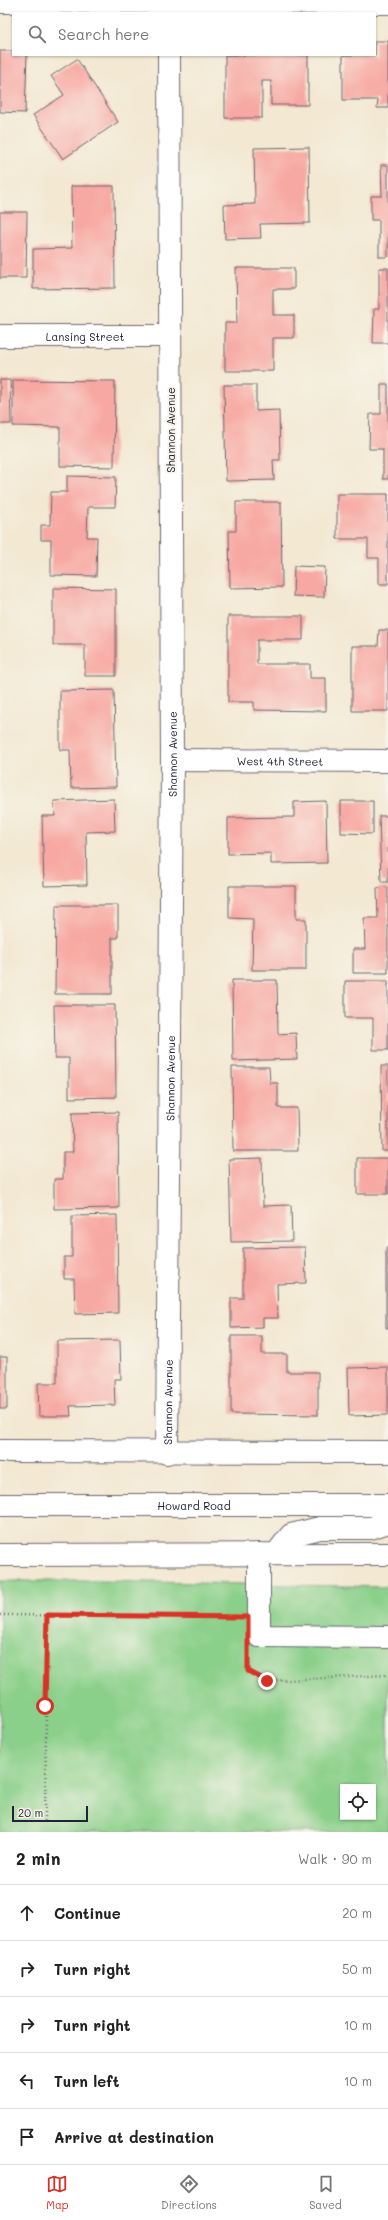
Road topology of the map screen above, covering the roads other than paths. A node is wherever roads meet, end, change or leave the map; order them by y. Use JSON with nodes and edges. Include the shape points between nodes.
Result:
{"nodes":[{"id":1,"x":0,"y":2,"type":"edge"},
{"id":2,"x":388,"y":3,"type":"edge"},
{"id":3,"x":170,"y":5,"type":"edge"},
{"id":4,"x":169,"y":56,"type":"edge"},
{"id":5,"x":0,"y":336,"type":"edge"},
{"id":6,"x":169,"y":336,"type":"junction"},
{"id":7,"x":172,"y":760,"type":"junction"},
{"id":8,"x":388,"y":761,"type":"edge"},
{"id":9,"x":0,"y":1451,"type":"edge"},
{"id":10,"x":388,"y":1452,"type":"edge"},
{"id":11,"x":167,"y":1453,"type":"junction"},
{"id":12,"x":388,"y":1504,"type":"edge"},
{"id":13,"x":0,"y":1505,"type":"edge"},
{"id":14,"x":388,"y":1522,"type":"edge"},
{"id":15,"x":267,"y":1554,"type":"junction"},
{"id":16,"x":388,"y":1554,"type":"edge"},
{"id":17,"x":0,"y":1555,"type":"edge"},
{"id":18,"x":388,"y":1637,"type":"edge"}],
"edges":[{"from":1,"to":3,"type":"street"},
{"from":2,"to":3,"type":"street"},
{"from":4,"to":6,"type":"street","name":"Shannon Avenue"},
{"from":5,"to":6,"type":"street","name":"Lansing Street"},
{"from":6,"to":7,"type":"street","name":"Shannon Avenue"},
{"from":7,"to":8,"type":"street","name":"West 4th Street"},
{"from":7,"to":11,"type":"street","name":"Shannon Avenue"},
{"from":9,"to":11,"type":"street"},
{"from":10,"to":11,"type":"street"},
{"from":12,"to":13,"type":"street","name":"Howard Road"},
{"from":14,"to":15,"type":"street","via":[[371,1528],[320,1528],[291,1535]]},
{"from":15,"to":16,"type":"street"},
{"from":15,"to":17,"type":"street"},
{"from":15,"to":18,"type":"street","via":[[259,1636]]}]}
